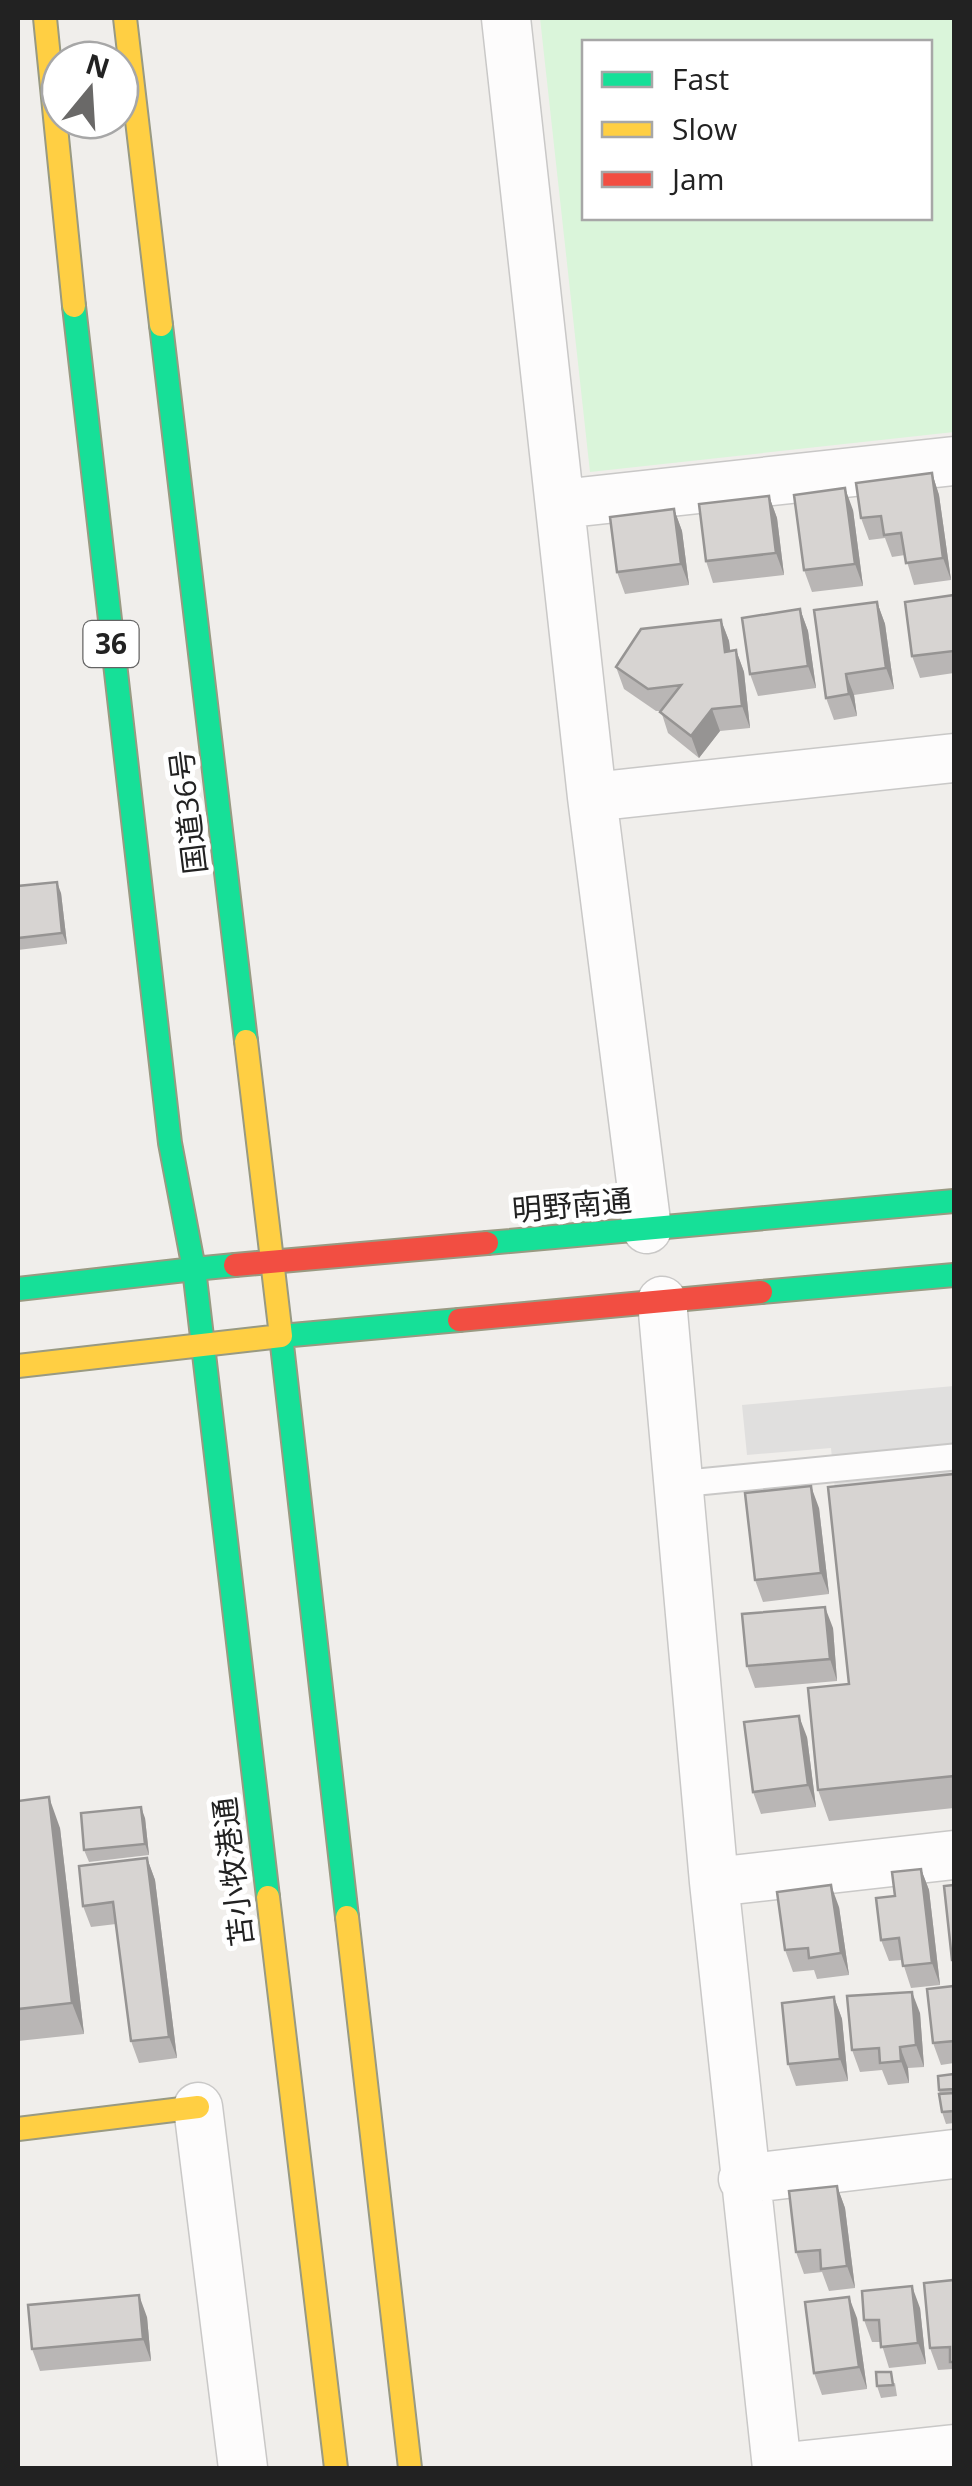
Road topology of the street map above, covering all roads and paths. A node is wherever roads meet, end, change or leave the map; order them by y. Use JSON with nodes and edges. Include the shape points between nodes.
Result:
{"nodes":[{"id":1,"x":45,"y":18,"type":"edge"},
{"id":2,"x":124,"y":18,"type":"edge"},
{"id":3,"x":506,"y":18,"type":"edge"},
{"id":4,"x":954,"y":460,"type":"edge"},
{"id":5,"x":562,"y":504,"type":"junction"},
{"id":6,"x":954,"y":758,"type":"edge"},
{"id":7,"x":592,"y":797,"type":"junction"},
{"id":8,"x":954,"y":1201,"type":"edge"},
{"id":9,"x":648,"y":1230,"type":"junction"},
{"id":10,"x":272,"y":1263,"type":"junction"},
{"id":11,"x":194,"y":1269,"type":"junction"},
{"id":12,"x":954,"y":1275,"type":"edge"},
{"id":13,"x":18,"y":1289,"type":"edge"},
{"id":14,"x":662,"y":1302,"type":"junction"},
{"id":15,"x":281,"y":1336,"type":"junction"},
{"id":16,"x":203,"y":1345,"type":"junction"},
{"id":17,"x":18,"y":1366,"type":"edge"},
{"id":18,"x":954,"y":1457,"type":"edge"},
{"id":19,"x":678,"y":1484,"type":"junction"},
{"id":20,"x":954,"y":1854,"type":"edge"},
{"id":21,"x":714,"y":1882,"type":"junction"},
{"id":22,"x":198,"y":2108,"type":"joint"},
{"id":23,"x":18,"y":2129,"type":"edge"},
{"id":24,"x":954,"y":2154,"type":"edge"},
{"id":25,"x":744,"y":2179,"type":"junction"},
{"id":26,"x":954,"y":2449,"type":"edge"},
{"id":27,"x":243,"y":2468,"type":"edge"},
{"id":28,"x":336,"y":2468,"type":"edge"},
{"id":29,"x":410,"y":2468,"type":"edge"},
{"id":30,"x":777,"y":2468,"type":"edge"}],
"edges":[{"from":1,"to":11,"type":"main road","name":"国道36号","number":"36","via":[[170,1142]]},
{"from":2,"to":10,"type":"main road","name":"国道36号"},
{"from":3,"to":5,"type":"street"},
{"from":4,"to":5,"type":"street"},
{"from":5,"to":7,"type":"street"},
{"from":6,"to":7,"type":"street"},
{"from":7,"to":9,"type":"street"},
{"from":8,"to":9,"type":"main road","name":"明野南通"},
{"from":9,"to":10,"type":"main road","name":"明野南通"},
{"from":10,"to":11,"type":"main road","name":"明野南通"},
{"from":10,"to":15,"type":"main road","name":"国道36号"},
{"from":11,"to":13,"type":"main road"},
{"from":11,"to":16,"type":"main road","name":"苫小牧港通"},
{"from":12,"to":14,"type":"main road"},
{"from":14,"to":15,"type":"main road"},
{"from":14,"to":19,"type":"street"},
{"from":15,"to":16,"type":"main road"},
{"from":15,"to":29,"type":"main road"},
{"from":16,"to":17,"type":"main road"},
{"from":16,"to":28,"type":"main road","name":"苫小牧港通"},
{"from":18,"to":19,"type":"lane"},
{"from":19,"to":21,"type":"street"},
{"from":20,"to":21,"type":"street"},
{"from":21,"to":25,"type":"street"},
{"from":22,"to":23,"type":"main road"},
{"from":22,"to":27,"type":"street"},
{"from":24,"to":25,"type":"street"},
{"from":25,"to":30,"type":"street"},
{"from":26,"to":30,"type":"street"}]}
